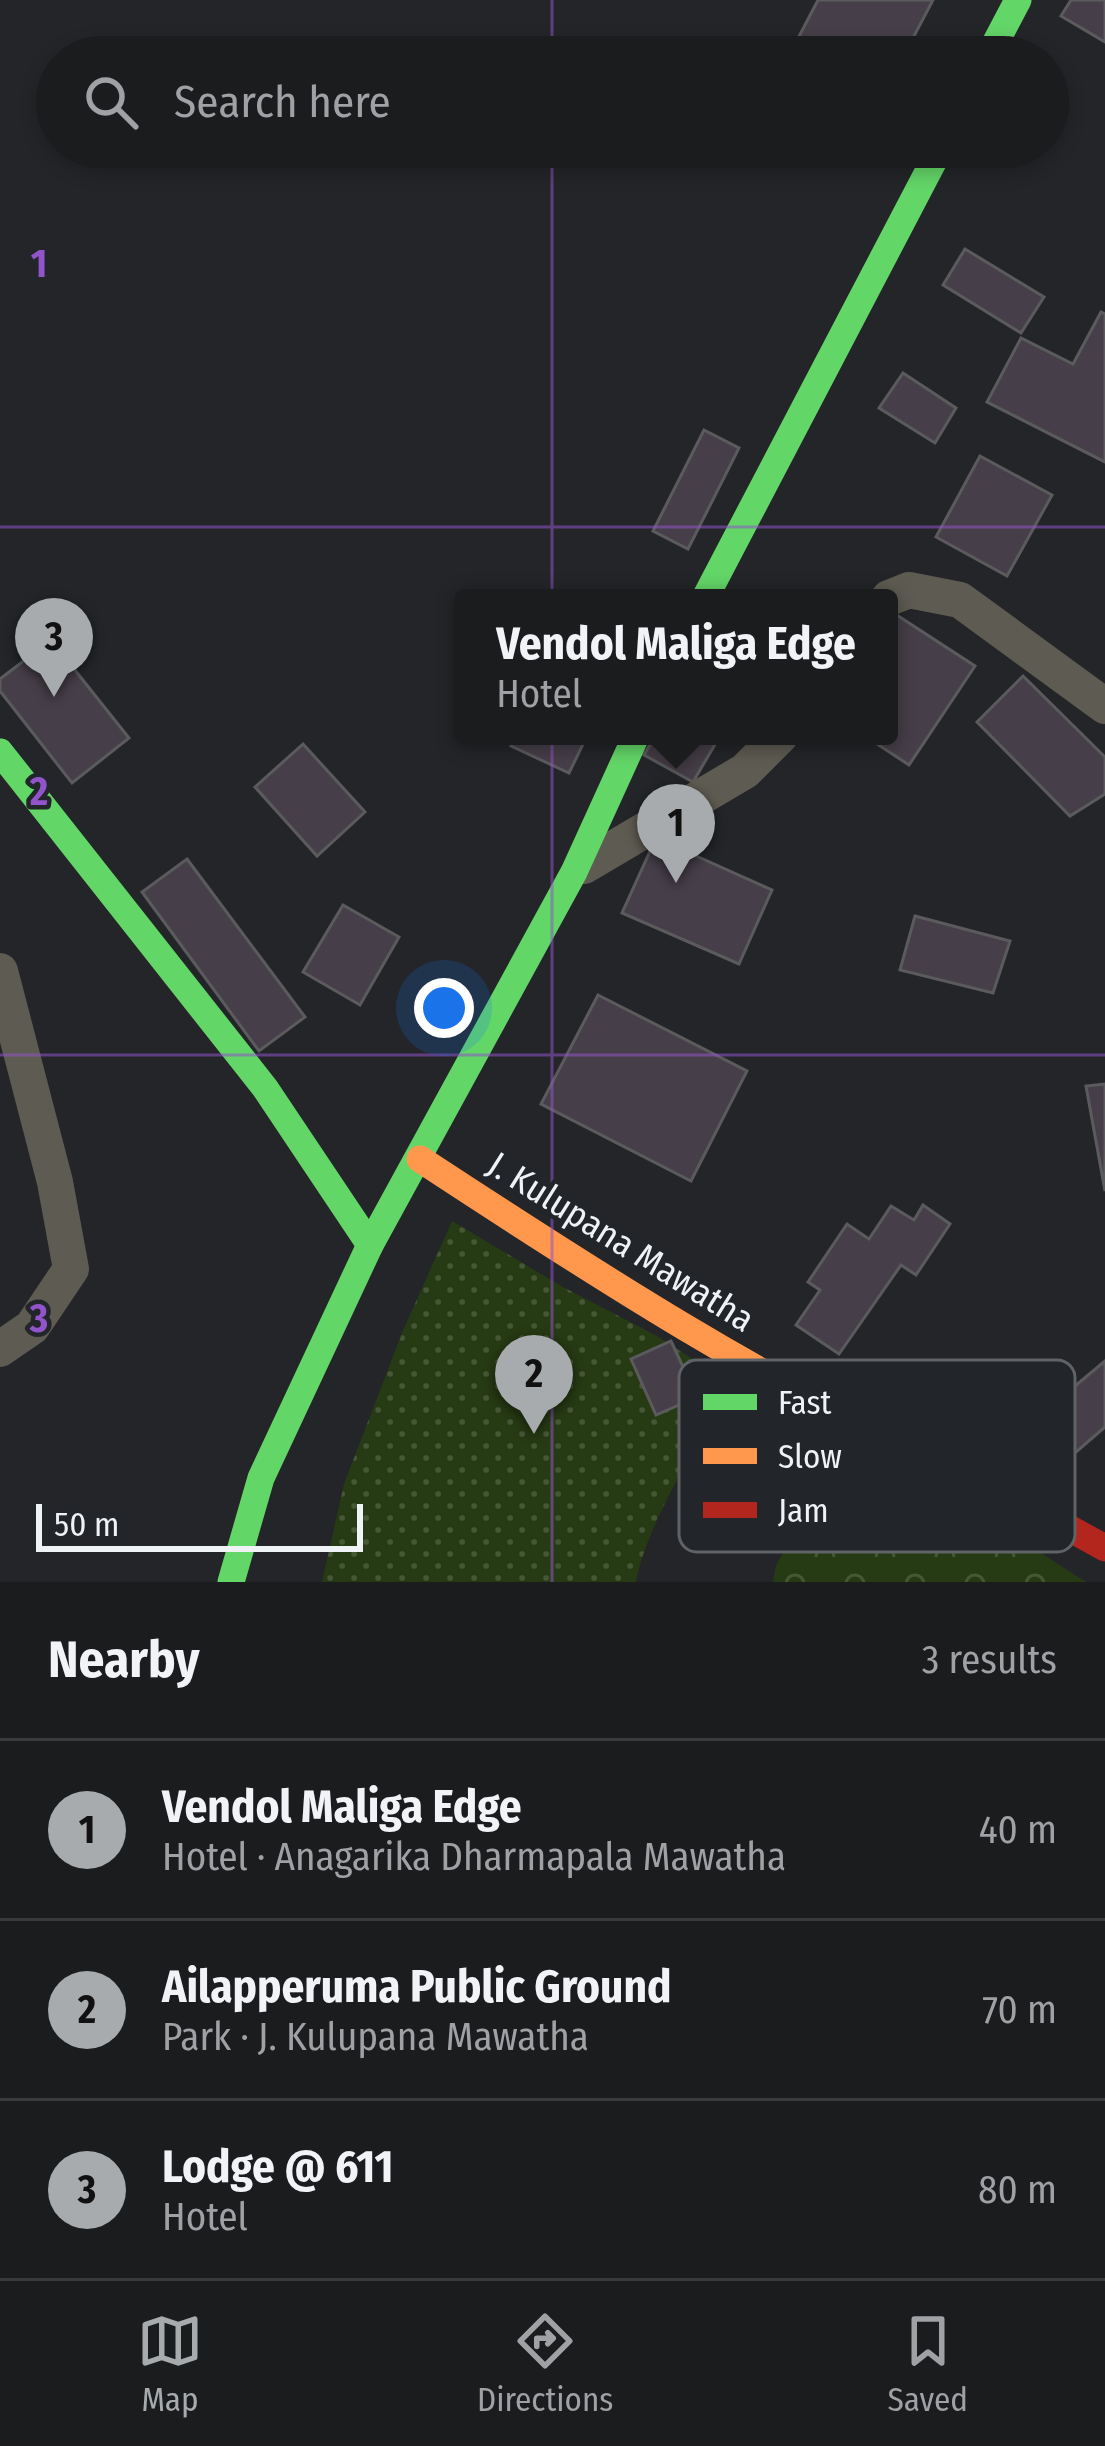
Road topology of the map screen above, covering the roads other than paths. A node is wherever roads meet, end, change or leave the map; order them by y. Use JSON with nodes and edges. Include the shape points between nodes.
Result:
{"nodes":[{"id":1,"x":1018,"y":0,"type":"edge"},
{"id":2,"x":999,"y":36,"type":"edge"},
{"id":3,"x":930,"y":168,"type":"edge"},
{"id":4,"x":710,"y":589,"type":"edge"},
{"id":5,"x":898,"y":594,"type":"edge"},
{"id":6,"x":1105,"y":706,"type":"edge"},
{"id":7,"x":632,"y":745,"type":"edge"},
{"id":8,"x":771,"y":745,"type":"edge"},
{"id":9,"x":0,"y":752,"type":"edge"},
{"id":10,"x":574,"y":872,"type":"junction"},
{"id":11,"x":0,"y":971,"type":"edge"},
{"id":12,"x":420,"y":1159,"type":"junction"},
{"id":13,"x":370,"y":1245,"type":"junction"},
{"id":14,"x":0,"y":1349,"type":"edge"},
{"id":15,"x":743,"y":1360,"type":"edge"},
{"id":16,"x":1075,"y":1531,"type":"edge"},
{"id":17,"x":1105,"y":1548,"type":"edge"},
{"id":18,"x":230,"y":1582,"type":"edge"}],
"edges":[{"from":1,"to":2,"type":"main road"},
{"from":3,"to":4,"type":"main road"},
{"from":5,"to":6,"type":"street","via":[[960,601]]},
{"from":7,"to":10,"type":"main road"},
{"from":8,"to":10,"type":"street","via":[[745,771]]},
{"from":9,"to":13,"type":"main road","via":[[265,1088]]},
{"from":10,"to":12,"type":"main road"},
{"from":11,"to":14,"type":"street","via":[[71,1270],[32,1327]]},
{"from":12,"to":13,"type":"main road"},
{"from":12,"to":15,"type":"main road","name":"J. Kulupana Mawatha"},
{"from":13,"to":18,"type":"main road","via":[[261,1478]]},
{"from":16,"to":17,"type":"main road","name":"J. Kulupana Mawatha"}]}
